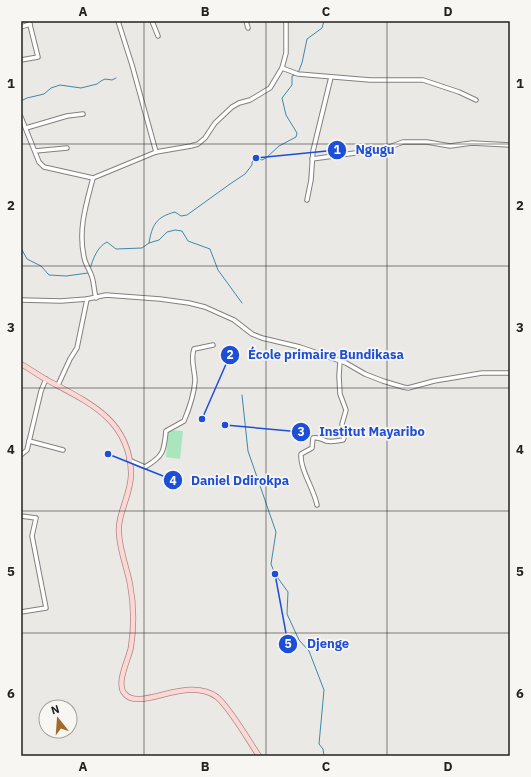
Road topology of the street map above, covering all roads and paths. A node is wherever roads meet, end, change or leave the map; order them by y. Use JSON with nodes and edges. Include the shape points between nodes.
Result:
{"nodes":[{"id":1,"x":118,"y":21,"type":"edge"},
{"id":2,"x":152,"y":21,"type":"edge"},
{"id":3,"x":246,"y":21,"type":"edge"},
{"id":4,"x":286,"y":21,"type":"edge"},
{"id":5,"x":29,"y":23,"type":"edge"},
{"id":6,"x":21,"y":27,"type":"edge"},
{"id":7,"x":248,"y":28,"type":"dead end"},
{"id":8,"x":158,"y":36,"type":"dead end"},
{"id":9,"x":21,"y":60,"type":"edge"},
{"id":10,"x":282,"y":68,"type":"junction"},
{"id":11,"x":331,"y":77,"type":"junction"},
{"id":12,"x":476,"y":100,"type":"dead end"},
{"id":13,"x":83,"y":114,"type":"dead end"},
{"id":14,"x":21,"y":117,"type":"edge"},
{"id":15,"x":26,"y":128,"type":"junction"},
{"id":16,"x":510,"y":145,"type":"edge"},
{"id":17,"x":67,"y":148,"type":"dead end"},
{"id":18,"x":35,"y":151,"type":"junction"},
{"id":19,"x":156,"y":152,"type":"junction"},
{"id":20,"x":312,"y":159,"type":"junction"},
{"id":21,"x":94,"y":178,"type":"junction"},
{"id":22,"x":307,"y":200,"type":"dead end"},
{"id":23,"x":96,"y":298,"type":"junction"},
{"id":24,"x":87,"y":299,"type":"junction"},
{"id":25,"x":21,"y":300,"type":"edge"},
{"id":26,"x":213,"y":345,"type":"dead end"},
{"id":27,"x":340,"y":361,"type":"junction"},
{"id":28,"x":21,"y":364,"type":"edge"},
{"id":29,"x":510,"y":373,"type":"edge"},
{"id":30,"x":46,"y":379,"type":"junction"},
{"id":31,"x":58,"y":385,"type":"junction"},
{"id":32,"x":29,"y":441,"type":"junction"},
{"id":33,"x":62,"y":450,"type":"dead end"},
{"id":34,"x":21,"y":455,"type":"edge"},
{"id":35,"x":129,"y":460,"type":"junction"},
{"id":36,"x":317,"y":505,"type":"dead end"},
{"id":37,"x":21,"y":516,"type":"edge"},
{"id":38,"x":21,"y":612,"type":"edge"},
{"id":39,"x":259,"y":756,"type":"edge"}],
"edges":[{"from":1,"to":19,"type":"street"},
{"from":2,"to":8,"type":"street"},
{"from":3,"to":7,"type":"street"},
{"from":4,"to":10,"type":"street","via":[[286,53]]},
{"from":5,"to":6,"type":"street"},
{"from":5,"to":9,"type":"street","via":[[38,57]]},
{"from":10,"to":11,"type":"street","via":[[298,74]]},
{"from":10,"to":19,"type":"street","via":[[270,88],[232,107],[198,144]]},
{"from":11,"to":12,"type":"street","via":[[423,80]]},
{"from":11,"to":20,"type":"street"},
{"from":13,"to":15,"type":"street"},
{"from":14,"to":15,"type":"street"},
{"from":15,"to":18,"type":"street"},
{"from":16,"to":20,"type":"street","via":[[472,143],[450,146],[427,142],[403,142],[384,149]]},
{"from":17,"to":18,"type":"street"},
{"from":18,"to":21,"type":"street","via":[[44,167]]},
{"from":19,"to":21,"type":"street"},
{"from":20,"to":22,"type":"street"},
{"from":21,"to":23,"type":"street","via":[[82,224],[82,242]]},
{"from":23,"to":24,"type":"street"},
{"from":23,"to":27,"type":"street","via":[[106,295],[160,299],[205,307],[234,320],[252,334],[262,338],[300,347]]},
{"from":24,"to":25,"type":"street"},
{"from":24,"to":31,"type":"street","via":[[77,348]]},
{"from":26,"to":35,"type":"street","via":[[194,349],[192,356],[195,381],[190,404],[184,421],[166,431],[162,455],[145,467]]},
{"from":27,"to":29,"type":"street","via":[[403,388],[482,374]]},
{"from":27,"to":36,"type":"street","via":[[340,394],[346,410],[342,424],[343,440],[327,441],[313,438],[312,448],[302,452],[300,456]]},
{"from":28,"to":30,"type":"main road"},
{"from":30,"to":31,"type":"main road"},
{"from":30,"to":32,"type":"street"},
{"from":31,"to":35,"type":"main road","via":[[106,415],[119,431]]},
{"from":32,"to":33,"type":"street"},
{"from":32,"to":34,"type":"street","via":[[27,450]]},
{"from":35,"to":39,"type":"main road","via":[[130,484],[119,522],[134,620],[130,650],[122,679],[124,694],[132,699],[142,700],[185,689],[209,693],[222,702]]},
{"from":37,"to":38,"type":"street","via":[[36,518],[32,536],[46,608]]}]}
